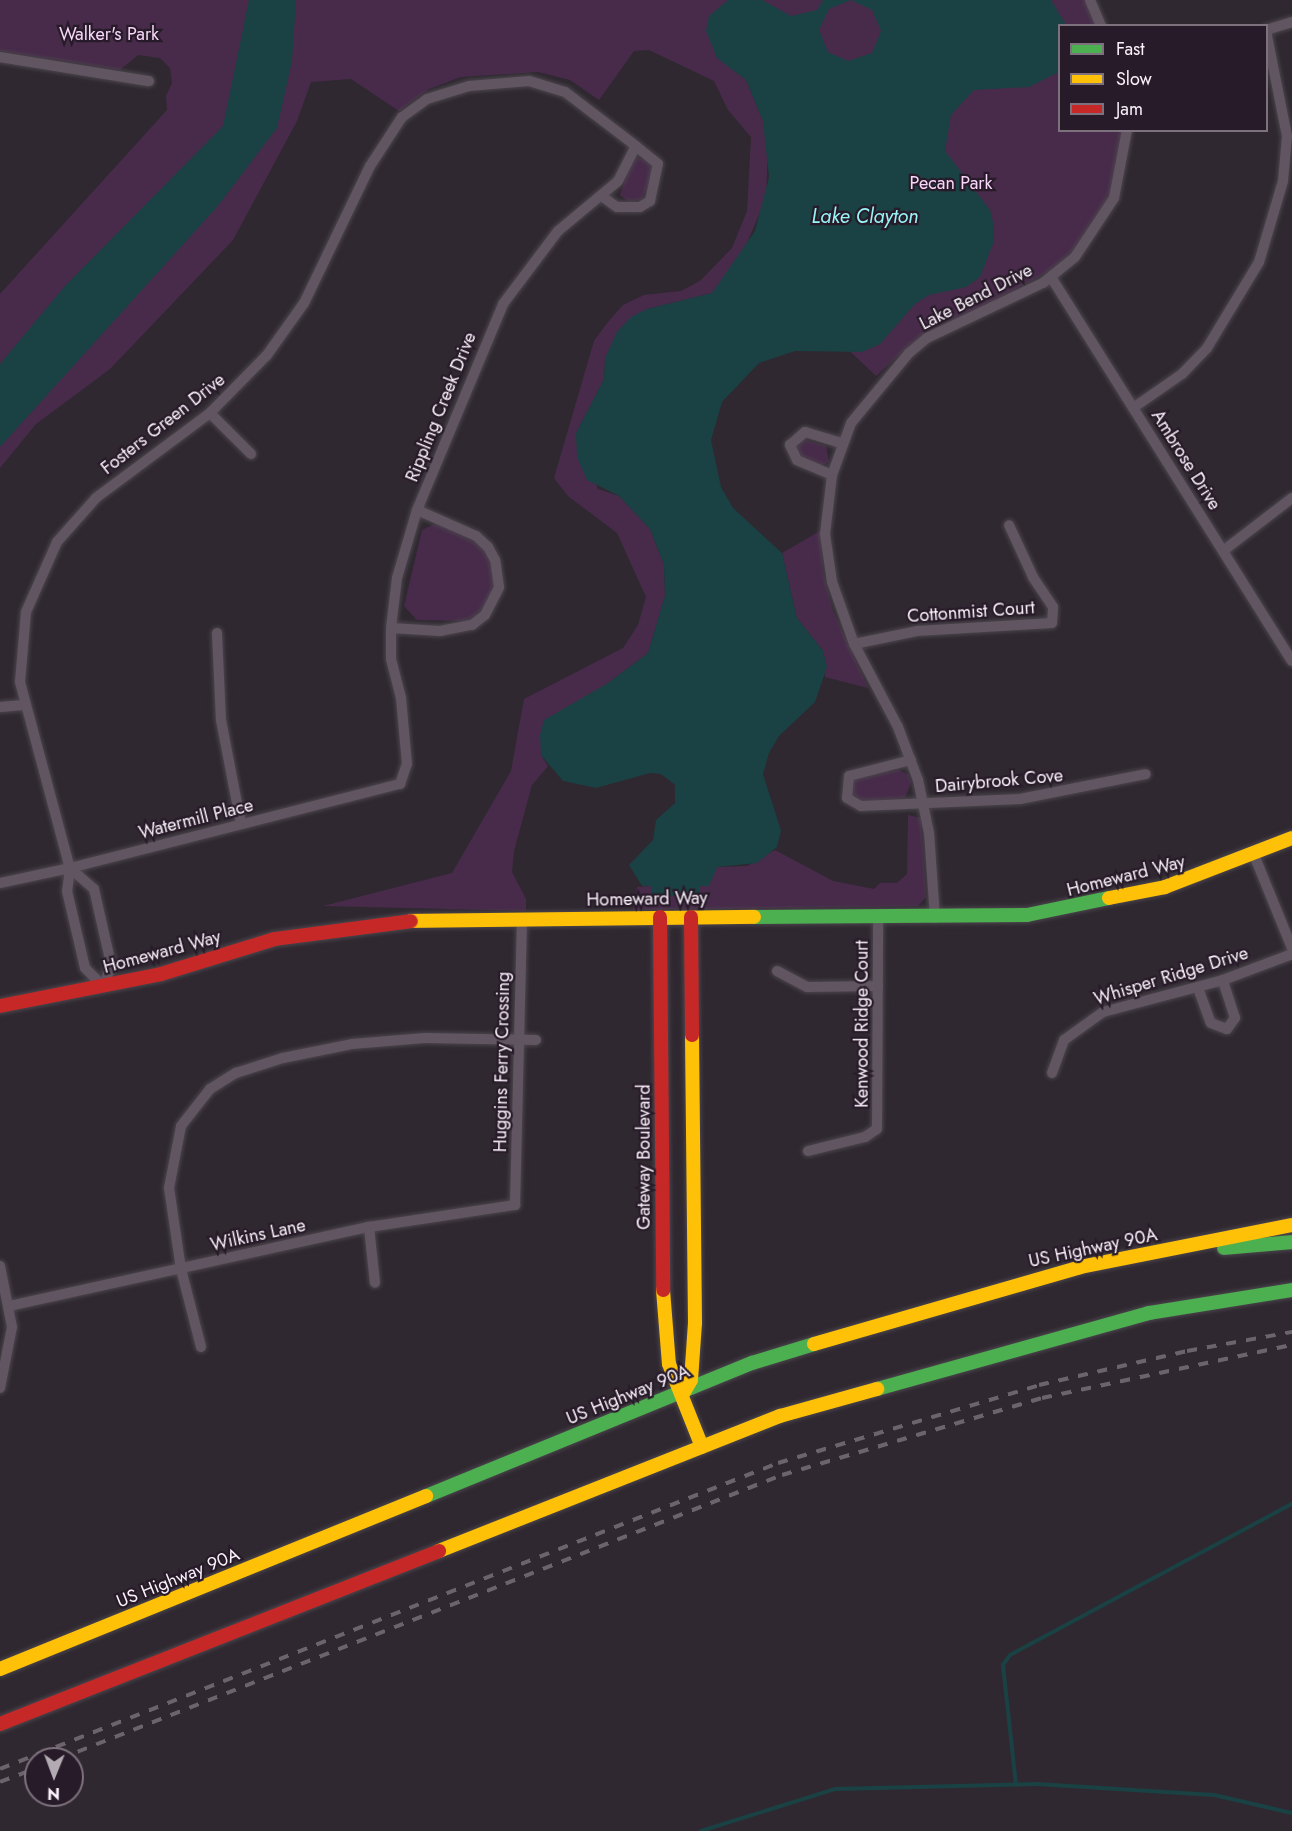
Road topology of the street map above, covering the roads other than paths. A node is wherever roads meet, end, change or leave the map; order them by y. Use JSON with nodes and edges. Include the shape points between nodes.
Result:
{"nodes":[{"id":1,"x":1090,"y":0,"type":"edge"},
{"id":2,"x":1292,"y":22,"type":"edge"},
{"id":3,"x":1100,"y":24,"type":"edge"},
{"id":4,"x":1268,"y":30,"type":"edge"},
{"id":5,"x":1268,"y":41,"type":"edge"},
{"id":6,"x":0,"y":57,"type":"edge"},
{"id":7,"x":149,"y":81,"type":"dead end"},
{"id":8,"x":1127,"y":132,"type":"edge"},
{"id":9,"x":636,"y":146,"type":"junction"},
{"id":10,"x":603,"y":197,"type":"junction"},
{"id":11,"x":1051,"y":277,"type":"junction"},
{"id":12,"x":1133,"y":408,"type":"junction"},
{"id":13,"x":210,"y":413,"type":"junction"},
{"id":14,"x":842,"y":443,"type":"junction"},
{"id":15,"x":251,"y":454,"type":"dead end"},
{"id":16,"x":832,"y":474,"type":"junction"},
{"id":17,"x":1292,"y":498,"type":"edge"},
{"id":18,"x":417,"y":510,"type":"junction"},
{"id":19,"x":1009,"y":525,"type":"dead end"},
{"id":20,"x":1223,"y":551,"type":"junction"},
{"id":21,"x":391,"y":628,"type":"junction"},
{"id":22,"x":217,"y":633,"type":"dead end"},
{"id":23,"x":854,"y":644,"type":"junction"},
{"id":24,"x":1292,"y":661,"type":"edge"},
{"id":25,"x":24,"y":705,"type":"junction"},
{"id":26,"x":0,"y":707,"type":"edge"},
{"id":27,"x":911,"y":760,"type":"junction"},
{"id":28,"x":1146,"y":774,"type":"dead end"},
{"id":29,"x":400,"y":784,"type":"joint"},
{"id":30,"x":924,"y":803,"type":"junction"},
{"id":31,"x":241,"y":824,"type":"junction"},
{"id":32,"x":1292,"y":838,"type":"edge"},
{"id":33,"x":1254,"y":855,"type":"junction"},
{"id":34,"x":70,"y":868,"type":"junction"},
{"id":35,"x":0,"y":884,"type":"edge"},
{"id":36,"x":660,"y":917,"type":"junction"},
{"id":37,"x":691,"y":917,"type":"junction"},
{"id":38,"x":878,"y":918,"type":"junction"},
{"id":39,"x":935,"y":918,"type":"junction"},
{"id":40,"x":522,"y":919,"type":"junction"},
{"id":41,"x":1292,"y":948,"type":"edge"},
{"id":42,"x":1292,"y":954,"type":"edge"},
{"id":43,"x":777,"y":971,"type":"dead end"},
{"id":44,"x":1223,"y":980,"type":"junction"},
{"id":45,"x":878,"y":986,"type":"junction"},
{"id":46,"x":104,"y":987,"type":"junction"},
{"id":47,"x":1198,"y":988,"type":"junction"},
{"id":48,"x":0,"y":1006,"type":"edge"},
{"id":49,"x":519,"y":1038,"type":"junction"},
{"id":50,"x":536,"y":1040,"type":"dead end"},
{"id":51,"x":1052,"y":1073,"type":"dead end"},
{"id":52,"x":808,"y":1151,"type":"dead end"},
{"id":53,"x":515,"y":1205,"type":"joint"},
{"id":54,"x":1292,"y":1225,"type":"edge"},
{"id":55,"x":369,"y":1227,"type":"junction"},
{"id":56,"x":1292,"y":1242,"type":"edge"},
{"id":57,"x":1151,"y":1253,"type":"junction"},
{"id":58,"x":0,"y":1266,"type":"edge"},
{"id":59,"x":180,"y":1269,"type":"junction"},
{"id":60,"x":375,"y":1283,"type":"dead end"},
{"id":61,"x":1292,"y":1290,"type":"edge"},
{"id":62,"x":9,"y":1306,"type":"junction"},
{"id":63,"x":201,"y":1347,"type":"dead end"},
{"id":64,"x":0,"y":1388,"type":"edge"},
{"id":65,"x":684,"y":1392,"type":"junction"},
{"id":66,"x":702,"y":1447,"type":"junction"},
{"id":67,"x":0,"y":1669,"type":"edge"},
{"id":68,"x":0,"y":1724,"type":"edge"}],
"edges":[{"from":1,"to":3,"type":"street"},
{"from":2,"to":4,"type":"street"},
{"from":5,"to":12,"type":"street","via":[[1287,136],[1283,181],[1259,262],[1207,348],[1182,374]]},
{"from":6,"to":7,"type":"street"},
{"from":8,"to":11,"type":"street","name":"Lake Bend Drive","via":[[1120,181],[1102,220],[1075,257]]},
{"from":9,"to":10,"type":"street","name":"Rippling Creek Drive"},
{"from":9,"to":10,"type":"street","via":[[658,164],[650,201],[640,207],[617,207]]},
{"from":9,"to":13,"type":"street","name":"Fosters Green Drive","via":[[557,88],[529,81],[469,86],[413,108],[393,128],[374,158],[289,327],[244,381]]},
{"from":10,"to":18,"type":"street","name":"Rippling Creek Drive","via":[[558,231],[503,304]]},
{"from":11,"to":12,"type":"street","name":"Ambrose Drive"},
{"from":11,"to":14,"type":"street","name":"Lake Bend Drive","via":[[927,338],[883,379]]},
{"from":12,"to":20,"type":"street","name":"Ambrose Drive"},
{"from":13,"to":15,"type":"street"},
{"from":13,"to":25,"type":"street","name":"Fosters Green Drive","via":[[96,498],[57,542],[36,583],[21,630],[20,682]]},
{"from":14,"to":16,"type":"street","name":"Lake Bend Drive"},
{"from":14,"to":16,"type":"street","via":[[806,432],[790,445],[797,460]]},
{"from":16,"to":23,"type":"street","name":"Lake Bend Drive","via":[[826,550],[832,582]]},
{"from":17,"to":20,"type":"street"},
{"from":18,"to":21,"type":"street","name":"Rippling Creek Drive","via":[[397,578]]},
{"from":18,"to":21,"type":"street","via":[[476,536],[488,547],[495,560],[498,588],[485,615],[472,625],[440,631]]},
{"from":19,"to":23,"type":"street","name":"Cottonmist Court","via":[[1033,578],[1053,608],[1052,623],[917,631]]},
{"from":20,"to":24,"type":"street","name":"Ambrose Drive"},
{"from":21,"to":29,"type":"street","name":"Rippling Creek Drive","via":[[391,659],[401,698],[407,764]]},
{"from":22,"to":31,"type":"street","via":[[221,720]]},
{"from":23,"to":27,"type":"street","name":"Lake Bend Drive"},
{"from":25,"to":26,"type":"street"},
{"from":25,"to":34,"type":"street","name":"Fosters Green Drive"},
{"from":27,"to":30,"type":"street","name":"Lake Bend Drive"},
{"from":27,"to":30,"type":"street","via":[[849,776],[847,798],[861,806]]},
{"from":28,"to":30,"type":"street","name":"Dairybrook Cove","via":[[1020,799]]},
{"from":29,"to":31,"type":"street","name":"Watermill Place"},
{"from":30,"to":39,"type":"street","name":"Lake Bend Drive"},
{"from":31,"to":34,"type":"street","name":"Watermill Place"},
{"from":32,"to":33,"type":"main road","name":"Homeward Way"},
{"from":33,"to":39,"type":"main road","name":"Homeward Way","via":[[1165,887],[1074,908],[995,917]]},
{"from":33,"to":41,"type":"street"},
{"from":34,"to":35,"type":"street","name":"Watermill Place"},
{"from":34,"to":46,"type":"street","name":"Fosters Green Drive","via":[[67,891],[85,968]]},
{"from":34,"to":46,"type":"street","via":[[94,889],[111,964]]},
{"from":36,"to":37,"type":"main road","name":"Homeward Way"},
{"from":36,"to":40,"type":"main road","name":"Homeward Way"},
{"from":36,"to":65,"type":"main road","name":"Gateway Boulevard","via":[[663,1329],[669,1364]]},
{"from":37,"to":38,"type":"main road","name":"Homeward Way"},
{"from":37,"to":65,"type":"main road","via":[[696,1323],[691,1380]]},
{"from":38,"to":39,"type":"main road","name":"Homeward Way"},
{"from":38,"to":45,"type":"street","name":"Kenwood Ridge Court"},
{"from":40,"to":46,"type":"main road","name":"Homeward Way","via":[[416,920],[335,928],[275,939]]},
{"from":40,"to":49,"type":"street","name":"Huggins Ferry Crossing"},
{"from":42,"to":44,"type":"street","name":"Whisper Ridge Drive"},
{"from":43,"to":45,"type":"street","via":[[807,987]]},
{"from":44,"to":47,"type":"street","name":"Whisper Ridge Drive"},
{"from":44,"to":47,"type":"street","via":[[1235,1018],[1227,1029],[1212,1023]]},
{"from":45,"to":52,"type":"street","name":"Kenwood Ridge Court","via":[[877,1129],[865,1137]]},
{"from":46,"to":48,"type":"main road","name":"Homeward Way"},
{"from":47,"to":51,"type":"street","name":"Whisper Ridge Drive","via":[[1112,1010],[1086,1021],[1064,1041]]},
{"from":49,"to":50,"type":"street"},
{"from":49,"to":53,"type":"street","name":"Huggins Ferry Crossing"},
{"from":49,"to":59,"type":"street","via":[[352,1044],[283,1058],[236,1073],[210,1089],[181,1126],[170,1167],[170,1212]]},
{"from":53,"to":55,"type":"street","name":"Wilkins Lane"},
{"from":54,"to":57,"type":"main road","name":"US Highway 90A"},
{"from":55,"to":59,"type":"street","name":"Wilkins Lane"},
{"from":55,"to":60,"type":"street"},
{"from":56,"to":57,"type":"main road"},
{"from":57,"to":65,"type":"main road","name":"US Highway 90A","via":[[974,1294],[843,1332]]},
{"from":58,"to":62,"type":"street"},
{"from":59,"to":62,"type":"street","name":"Wilkins Lane"},
{"from":59,"to":63,"type":"street"},
{"from":61,"to":66,"type":"main road","via":[[1149,1313],[986,1355],[780,1416]]},
{"from":62,"to":64,"type":"street","via":[[11,1341]]},
{"from":65,"to":66,"type":"main road","name":"Gateway Boulevard"},
{"from":65,"to":67,"type":"main road","name":"US Highway 90A"},
{"from":66,"to":68,"type":"main road"}]}
